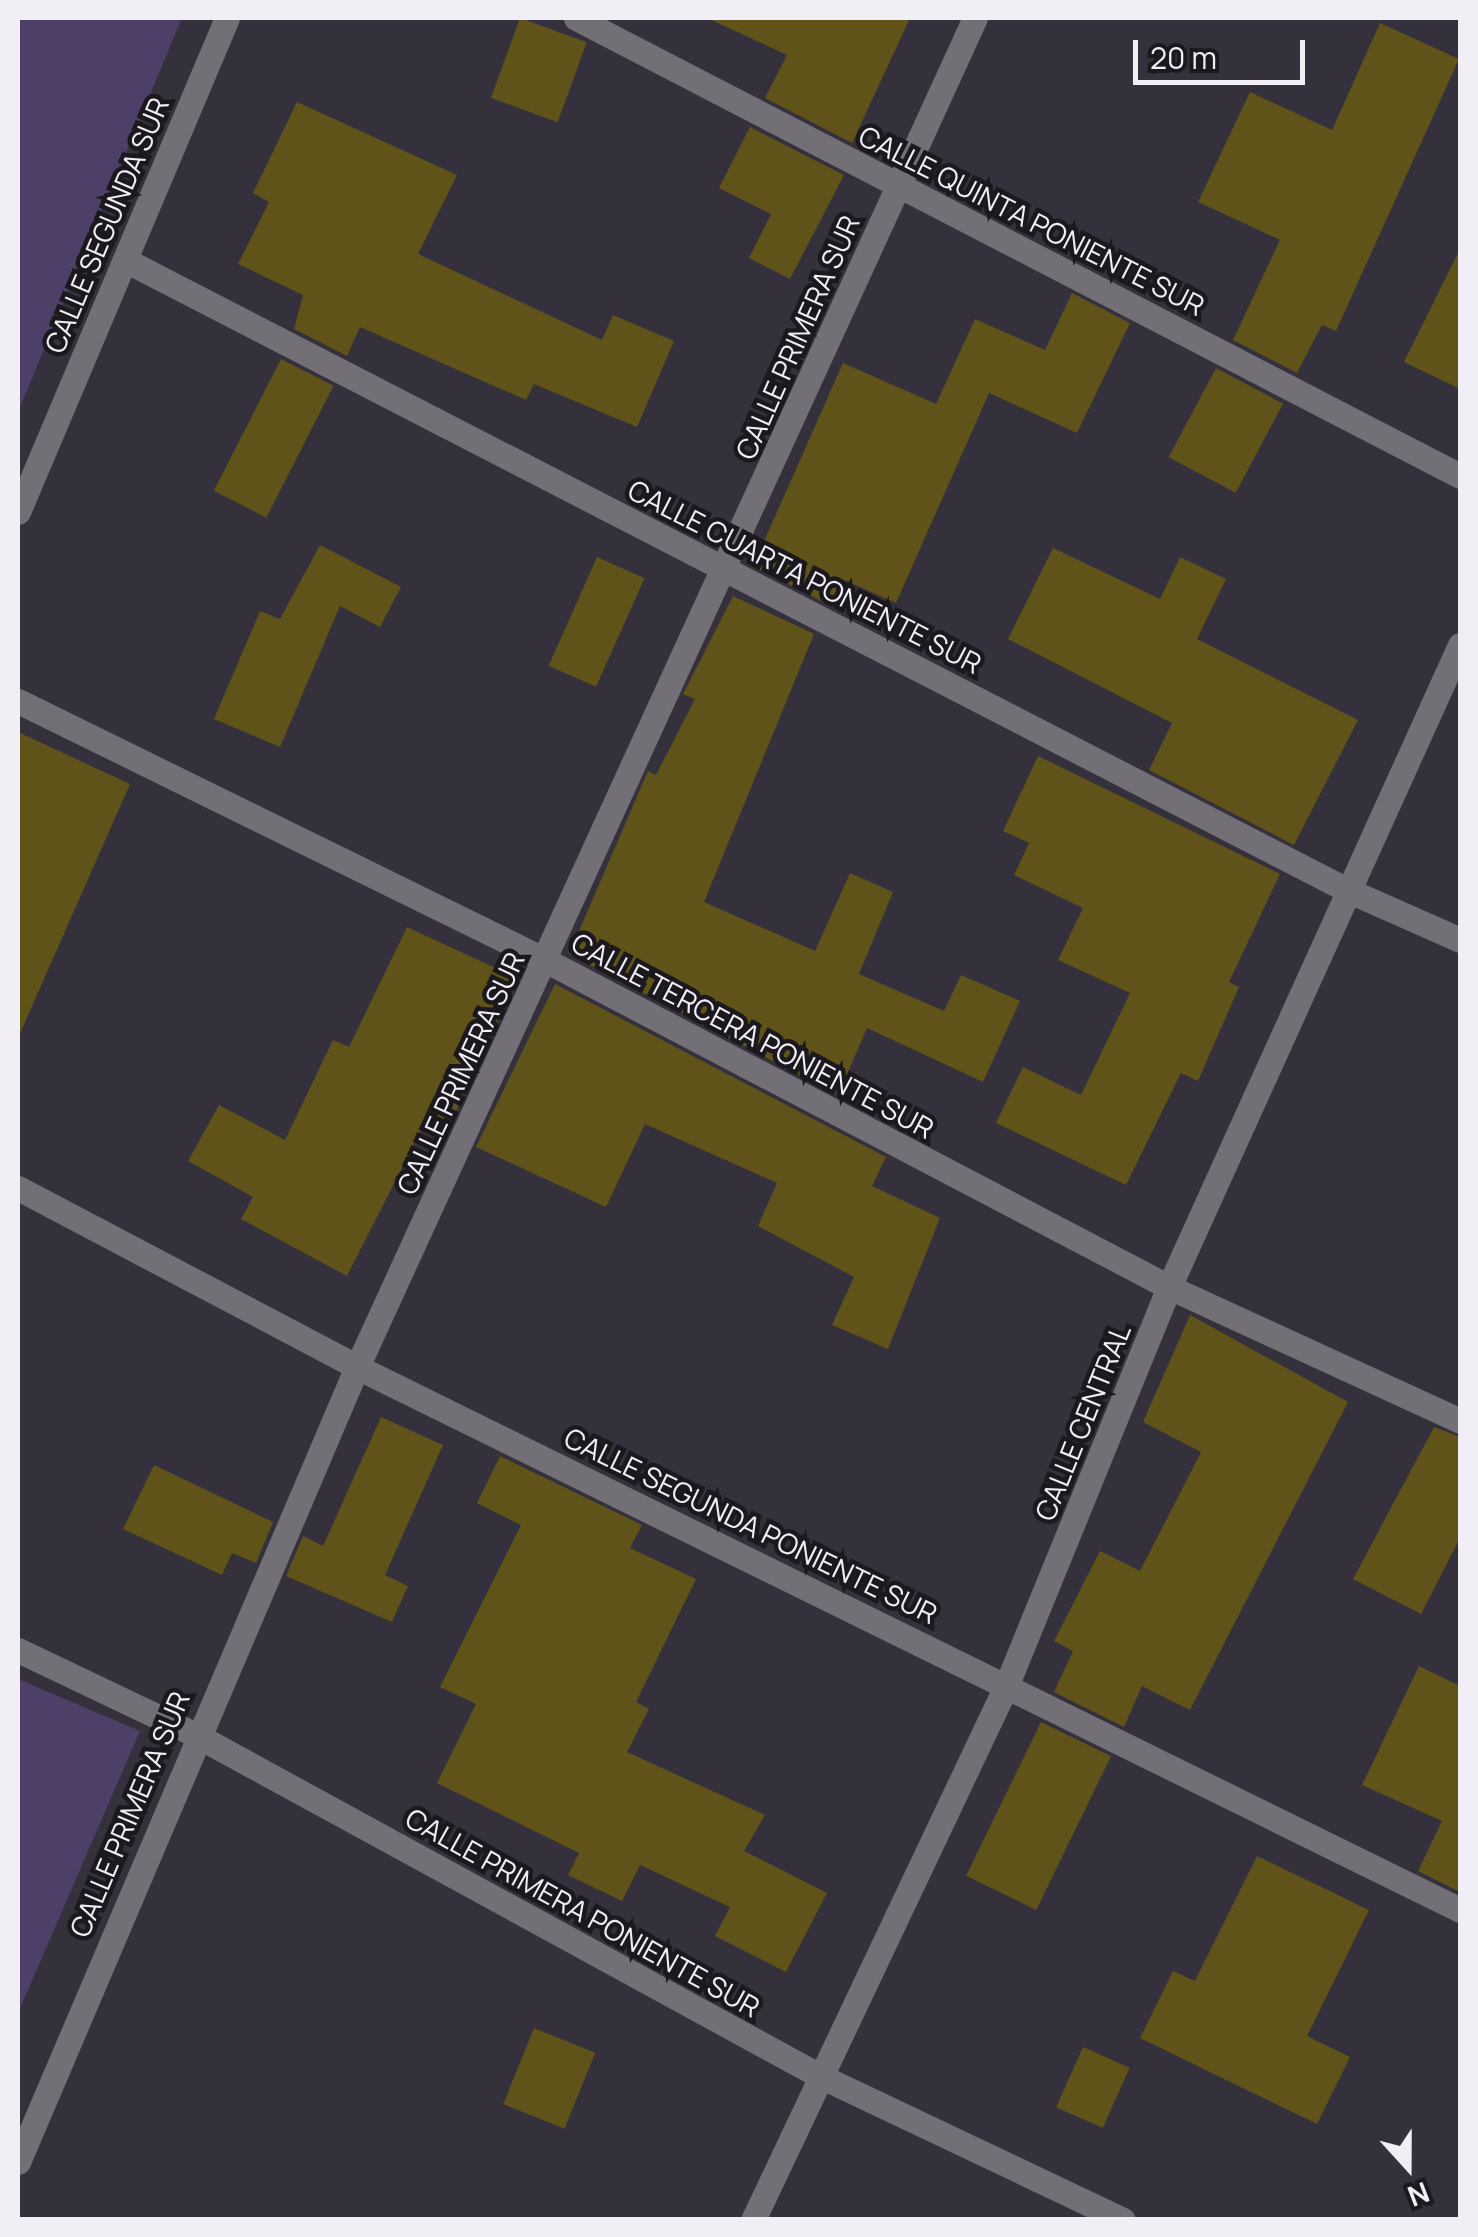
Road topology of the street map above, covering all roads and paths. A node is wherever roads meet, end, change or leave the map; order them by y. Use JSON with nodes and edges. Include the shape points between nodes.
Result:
{"nodes":[{"id":1,"x":227,"y":18,"type":"edge"},
{"id":2,"x":576,"y":18,"type":"edge"},
{"id":3,"x":975,"y":18,"type":"edge"},
{"id":4,"x":899,"y":184,"type":"junction"},
{"id":5,"x":124,"y":260,"type":"junction"},
{"id":6,"x":1460,"y":476,"type":"edge"},
{"id":7,"x":18,"y":512,"type":"edge"},
{"id":8,"x":725,"y":568,"type":"junction"},
{"id":9,"x":1460,"y":645,"type":"edge"},
{"id":10,"x":18,"y":700,"type":"edge"},
{"id":11,"x":1346,"y":889,"type":"junction"},
{"id":12,"x":1460,"y":940,"type":"edge"},
{"id":13,"x":545,"y":960,"type":"junction"},
{"id":14,"x":18,"y":1188,"type":"edge"},
{"id":15,"x":1169,"y":1287,"type":"junction"},
{"id":16,"x":357,"y":1367,"type":"junction"},
{"id":17,"x":1460,"y":1421,"type":"edge"},
{"id":18,"x":18,"y":1650,"type":"edge"},
{"id":19,"x":1007,"y":1684,"type":"junction"},
{"id":20,"x":194,"y":1734,"type":"junction"},
{"id":21,"x":1460,"y":1910,"type":"edge"},
{"id":22,"x":820,"y":2076,"type":"junction"},
{"id":23,"x":18,"y":2162,"type":"edge"},
{"id":24,"x":753,"y":2220,"type":"edge"},
{"id":25,"x":1122,"y":2220,"type":"edge"}],
"edges":[{"from":1,"to":5,"type":"street","name":"CALLE SEGUNDA SUR"},
{"from":2,"to":4,"type":"street","name":"CALLE QUINTA PONIENTE SUR"},
{"from":3,"to":4,"type":"street","name":"CALLE PRIMERA SUR"},
{"from":4,"to":6,"type":"street","name":"CALLE QUINTA PONIENTE SUR"},
{"from":4,"to":8,"type":"street","name":"CALLE PRIMERA SUR"},
{"from":5,"to":7,"type":"street","name":"CALLE SEGUNDA SUR"},
{"from":5,"to":8,"type":"street","name":"CALLE CUARTA PONIENTE SUR"},
{"from":8,"to":11,"type":"street","name":"CALLE CUARTA PONIENTE SUR"},
{"from":8,"to":13,"type":"street","name":"CALLE PRIMERA SUR"},
{"from":9,"to":11,"type":"street","name":"CALLE CENTRAL"},
{"from":10,"to":13,"type":"street","name":"CALLE TERCERA PONIENTE SUR"},
{"from":11,"to":12,"type":"street","name":"CALLE CUARTA PONIENTE SUR"},
{"from":11,"to":15,"type":"street","name":"CALLE CENTRAL"},
{"from":13,"to":15,"type":"street","name":"CALLE TERCERA PONIENTE SUR"},
{"from":13,"to":16,"type":"street","name":"CALLE PRIMERA SUR"},
{"from":14,"to":16,"type":"street","name":"CALLE SEGUNDA PONIENTE SUR"},
{"from":15,"to":17,"type":"street","name":"CALLE TERCERA PONIENTE SUR"},
{"from":15,"to":19,"type":"street","name":"CALLE CENTRAL"},
{"from":16,"to":19,"type":"street","name":"CALLE SEGUNDA PONIENTE SUR"},
{"from":16,"to":20,"type":"street","name":"CALLE PRIMERA SUR"},
{"from":18,"to":20,"type":"street","name":"CALLE PRIMERA PONIENTE SUR"},
{"from":19,"to":21,"type":"street","name":"CALLE SEGUNDA PONIENTE SUR"},
{"from":19,"to":22,"type":"street","name":"CALLE CENTRAL"},
{"from":20,"to":22,"type":"street","name":"CALLE PRIMERA PONIENTE SUR"},
{"from":20,"to":23,"type":"street","name":"CALLE PRIMERA SUR"},
{"from":22,"to":24,"type":"street","name":"CALLE CENTRAL"},
{"from":22,"to":25,"type":"street","name":"CALLE PRIMERA PONIENTE SUR"}]}
